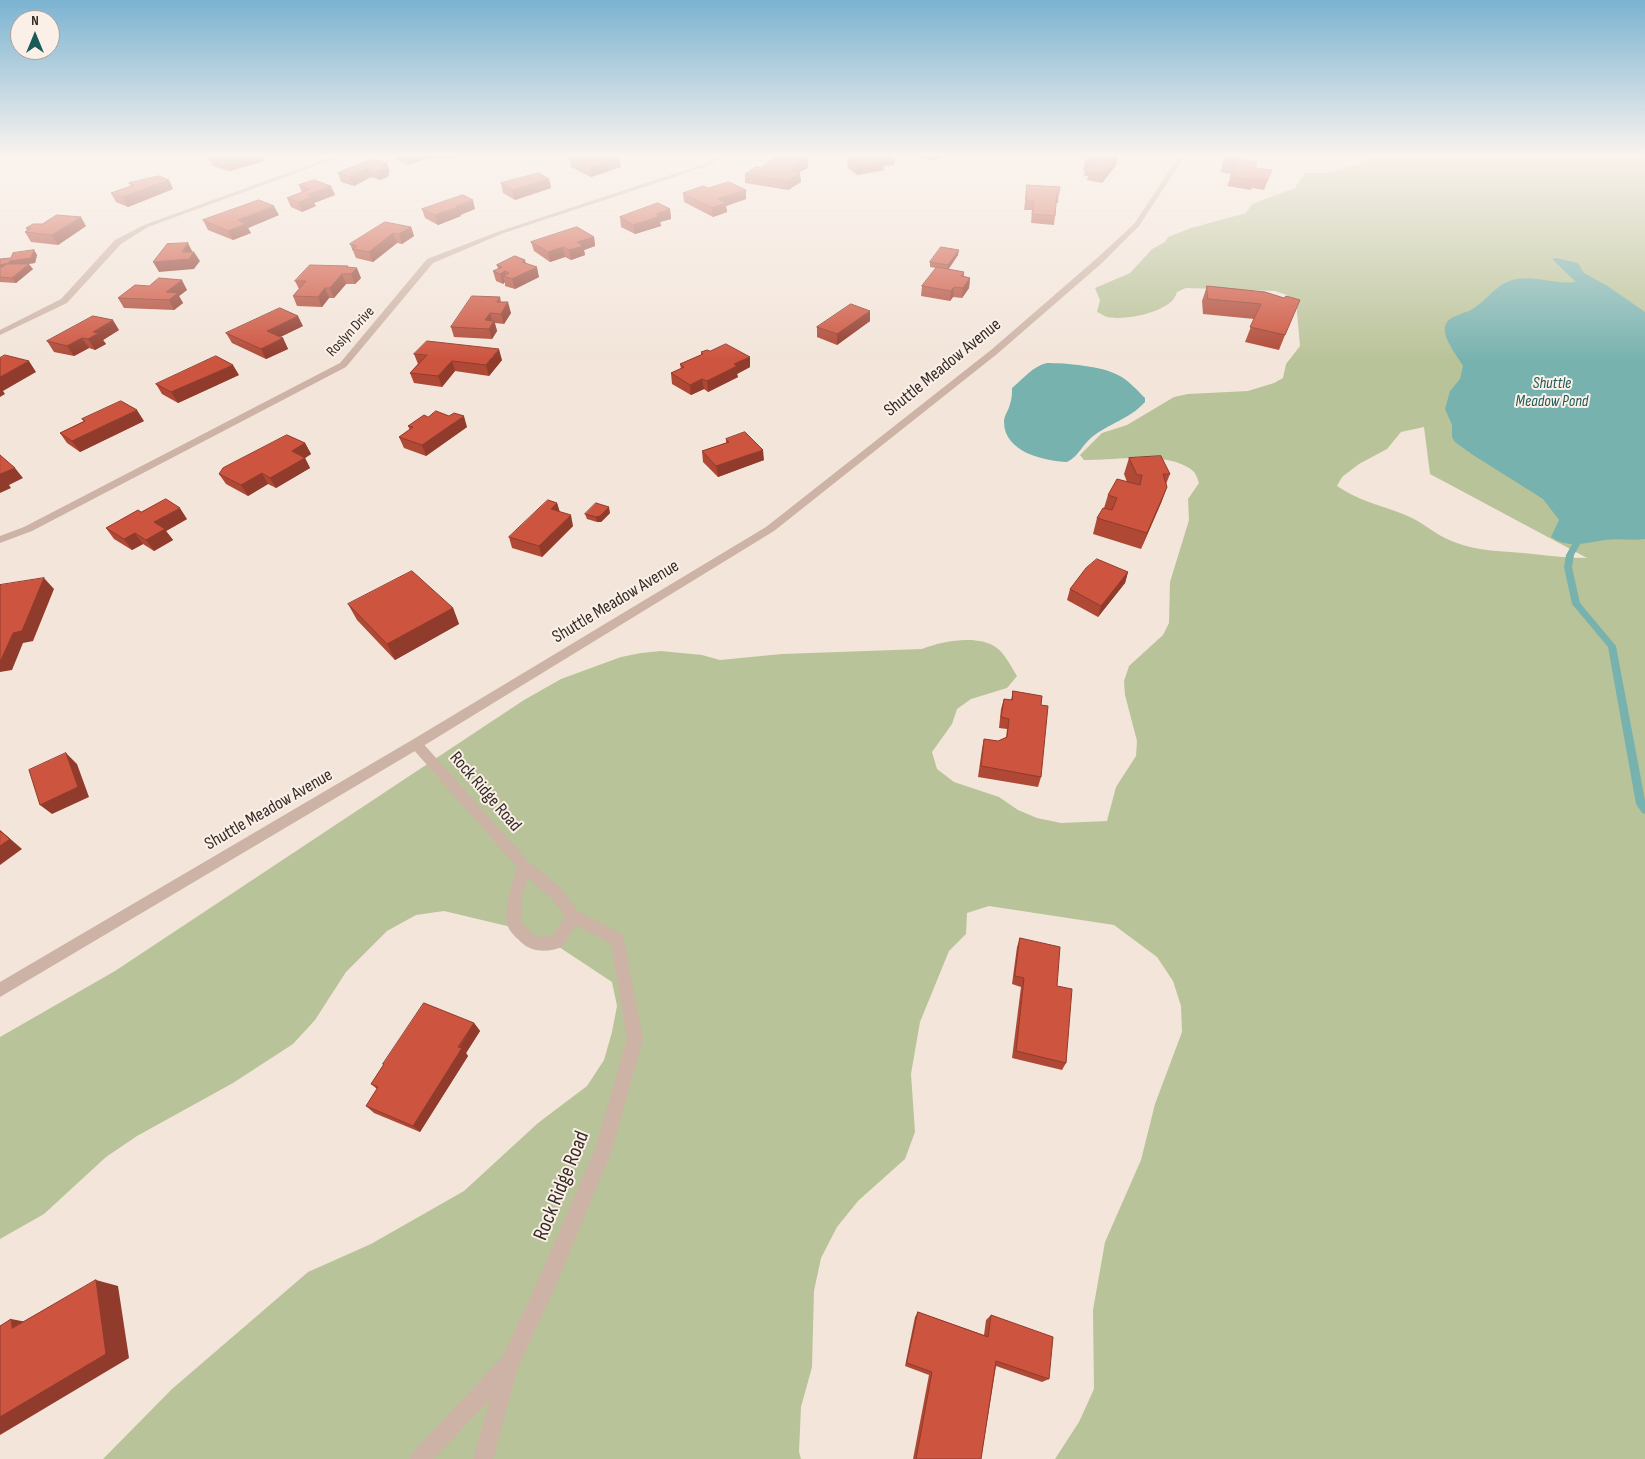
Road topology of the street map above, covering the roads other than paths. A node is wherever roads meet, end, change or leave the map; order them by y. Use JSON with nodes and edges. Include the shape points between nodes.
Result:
{"nodes":[{"id":1,"x":151,"y":224,"type":"edge"},
{"id":2,"x":526,"y":224,"type":"edge"},
{"id":3,"x":1138,"y":224,"type":"edge"},
{"id":4,"x":0,"y":333,"type":"edge"},
{"id":5,"x":0,"y":540,"type":"edge"},
{"id":6,"x":416,"y":744,"type":"junction"},
{"id":7,"x":524,"y":866,"type":"junction"},
{"id":8,"x":573,"y":916,"type":"junction"},
{"id":9,"x":0,"y":990,"type":"edge"},
{"id":10,"x":510,"y":1363,"type":"junction"},
{"id":11,"x":420,"y":1459,"type":"edge"},
{"id":12,"x":483,"y":1459,"type":"edge"}],
"edges":[{"from":1,"to":4,"type":"street","via":[[118,242],[64,301]]},
{"from":2,"to":5,"type":"street","name":"Roslyn Drive","via":[[430,262],[343,365],[28,529]]},
{"from":3,"to":6,"type":"street","name":"Shuttle Meadow Avenue","via":[[994,352],[770,529]]},
{"from":6,"to":7,"type":"street","name":"Rock Ridge Road"},
{"from":6,"to":9,"type":"street","name":"Shuttle Meadow Avenue"},
{"from":7,"to":8,"type":"street","name":"Rock Ridge Road","via":[[556,893]]},
{"from":7,"to":8,"type":"street","via":[[515,896],[515,926],[534,944],[557,942]]},
{"from":8,"to":10,"type":"street","name":"Rock Ridge Road","via":[[618,940],[635,1039],[604,1150]]},
{"from":10,"to":11,"type":"street","name":"Rock Ridge Road"},
{"from":10,"to":12,"type":"street"}]}
